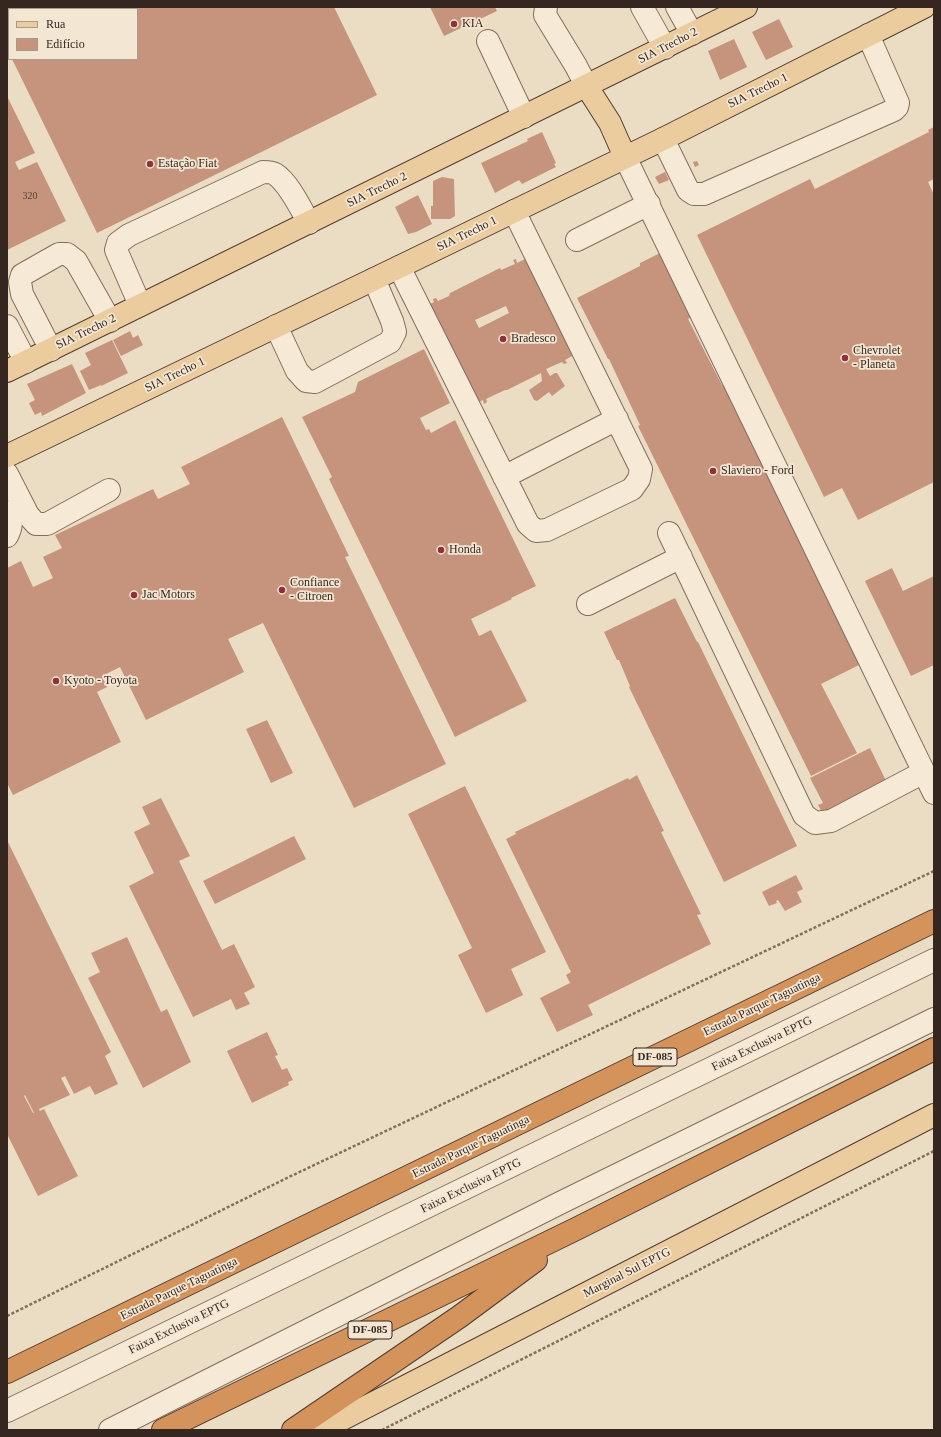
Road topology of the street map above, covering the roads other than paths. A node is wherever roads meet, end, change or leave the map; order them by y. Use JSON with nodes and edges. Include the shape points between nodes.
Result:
{"nodes":[{"id":1,"x":546,"y":7,"type":"edge"},
{"id":2,"x":642,"y":7,"type":"edge"},
{"id":3,"x":677,"y":7,"type":"edge"},
{"id":4,"x":746,"y":7,"type":"edge"},
{"id":5,"x":924,"y":7,"type":"edge"},
{"id":6,"x":897,"y":12,"type":"edge"},
{"id":7,"x":692,"y":34,"type":"junction"},
{"id":8,"x":868,"y":35,"type":"junction"},
{"id":9,"x":488,"y":41,"type":"dead end"},
{"id":10,"x":665,"y":48,"type":"junction"},
{"id":11,"x":587,"y":86,"type":"junction"},
{"id":12,"x":524,"y":117,"type":"junction"},
{"id":13,"x":663,"y":138,"type":"junction"},
{"id":14,"x":625,"y":157,"type":"junction"},
{"id":15,"x":648,"y":204,"type":"junction"},
{"id":16,"x":514,"y":211,"type":"junction"},
{"id":17,"x":309,"y":223,"type":"junction"},
{"id":18,"x":577,"y":240,"type":"dead end"},
{"id":19,"x":399,"y":267,"type":"junction"},
{"id":20,"x":374,"y":279,"type":"junction"},
{"id":21,"x":140,"y":305,"type":"junction"},
{"id":22,"x":110,"y":320,"type":"junction"},
{"id":23,"x":7,"y":326,"type":"edge"},
{"id":24,"x":276,"y":326,"type":"junction"},
{"id":25,"x":51,"y":350,"type":"junction"},
{"id":26,"x":16,"y":366,"type":"edge"},
{"id":27,"x":617,"y":419,"type":"junction"},
{"id":28,"x":7,"y":456,"type":"edge"},
{"id":29,"x":7,"y":474,"type":"edge"},
{"id":30,"x":504,"y":477,"type":"junction"},
{"id":31,"x":109,"y":490,"type":"dead end"},
{"id":32,"x":7,"y":512,"type":"edge"},
{"id":33,"x":669,"y":533,"type":"dead end"},
{"id":34,"x":7,"y":536,"type":"edge"},
{"id":35,"x":681,"y":557,"type":"junction"},
{"id":36,"x":588,"y":604,"type":"dead end"},
{"id":37,"x":924,"y":772,"type":"junction"},
{"id":38,"x":934,"y":792,"type":"edge"},
{"id":39,"x":934,"y":921,"type":"edge"},
{"id":40,"x":934,"y":960,"type":"edge"},
{"id":41,"x":934,"y":1019,"type":"edge"},
{"id":42,"x":934,"y":1049,"type":"edge"},
{"id":43,"x":934,"y":1115,"type":"edge"},
{"id":44,"x":576,"y":1229,"type":"junction"},
{"id":45,"x":7,"y":1372,"type":"edge"},
{"id":46,"x":7,"y":1411,"type":"edge"},
{"id":47,"x":110,"y":1430,"type":"edge"},
{"id":48,"x":163,"y":1430,"type":"edge"},
{"id":49,"x":293,"y":1430,"type":"edge"},
{"id":50,"x":321,"y":1430,"type":"edge"}],
"edges":[{"from":1,"to":11,"type":"lane","via":[[545,15]]},
{"from":2,"to":10,"type":"lane"},
{"from":3,"to":7,"type":"lane"},
{"from":4,"to":7,"type":"main road","name":"SIA Trecho 2"},
{"from":5,"to":6,"type":"main road","name":"SIA Trecho 1"},
{"from":6,"to":8,"type":"main road","name":"SIA Trecho 1"},
{"from":7,"to":10,"type":"main road","name":"SIA Trecho 2"},
{"from":8,"to":13,"type":"main road","name":"SIA Trecho 1"},
{"from":8,"to":13,"type":"lane","via":[[898,103],[894,110],[704,194],[694,194],[688,190]]},
{"from":9,"to":12,"type":"lane"},
{"from":10,"to":11,"type":"main road","name":"SIA Trecho 2"},
{"from":11,"to":12,"type":"main road","name":"SIA Trecho 2"},
{"from":11,"to":14,"type":"main road","via":[[610,123]]},
{"from":12,"to":17,"type":"main road","name":"SIA Trecho 2"},
{"from":13,"to":14,"type":"main road","name":"SIA Trecho 1"},
{"from":14,"to":15,"type":"lane"},
{"from":14,"to":16,"type":"main road","name":"SIA Trecho 1"},
{"from":15,"to":18,"type":"lane"},
{"from":15,"to":37,"type":"lane"},
{"from":16,"to":19,"type":"main road","name":"SIA Trecho 1"},
{"from":16,"to":27,"type":"lane"},
{"from":17,"to":21,"type":"main road","name":"SIA Trecho 2"},
{"from":17,"to":21,"type":"lane","via":[[294,195],[282,181],[274,173],[263,172],[129,235],[118,243],[116,250]]},
{"from":19,"to":20,"type":"main road","name":"SIA Trecho 1"},
{"from":19,"to":30,"type":"lane"},
{"from":20,"to":24,"type":"main road","name":"SIA Trecho 1"},
{"from":20,"to":24,"type":"lane","via":[[395,332],[390,342],[315,382],[306,381],[297,371]]},
{"from":21,"to":22,"type":"main road","name":"SIA Trecho 2"},
{"from":22,"to":25,"type":"main road","name":"SIA Trecho 2"},
{"from":22,"to":25,"type":"lane","via":[[76,261],[67,254],[59,254],[22,275],[20,282],[22,294]]},
{"from":23,"to":26,"type":"lane"},
{"from":24,"to":28,"type":"main road","name":"SIA Trecho 1"},
{"from":25,"to":26,"type":"main road","name":"SIA Trecho 2"},
{"from":27,"to":30,"type":"lane"},
{"from":27,"to":30,"type":"lane","via":[[640,468],[640,478],[632,489],[547,530],[536,531],[528,524]]},
{"from":29,"to":31,"type":"lane","via":[[28,515],[36,524],[47,524]]},
{"from":32,"to":34,"type":"lane","via":[[11,528]]},
{"from":33,"to":35,"type":"lane"},
{"from":35,"to":36,"type":"lane"},
{"from":35,"to":37,"type":"lane","via":[[804,815],[815,823],[831,821]]},
{"from":37,"to":38,"type":"lane"},
{"from":39,"to":45,"type":"highway","name":"Estrada Parque Taguatinga","number":"DF-085"},
{"from":40,"to":46,"type":"lane","name":"Faixa Exclusiva EPTG"},
{"from":41,"to":47,"type":"lane","via":[[562,1202]]},
{"from":42,"to":44,"type":"highway","number":"DF-085"},
{"from":43,"to":50,"type":"main road","name":"Marginal Sul EPTG"},
{"from":44,"to":48,"type":"highway","number":"DF-085"},
{"from":44,"to":49,"type":"highway","via":[[459,1317]]}]}
